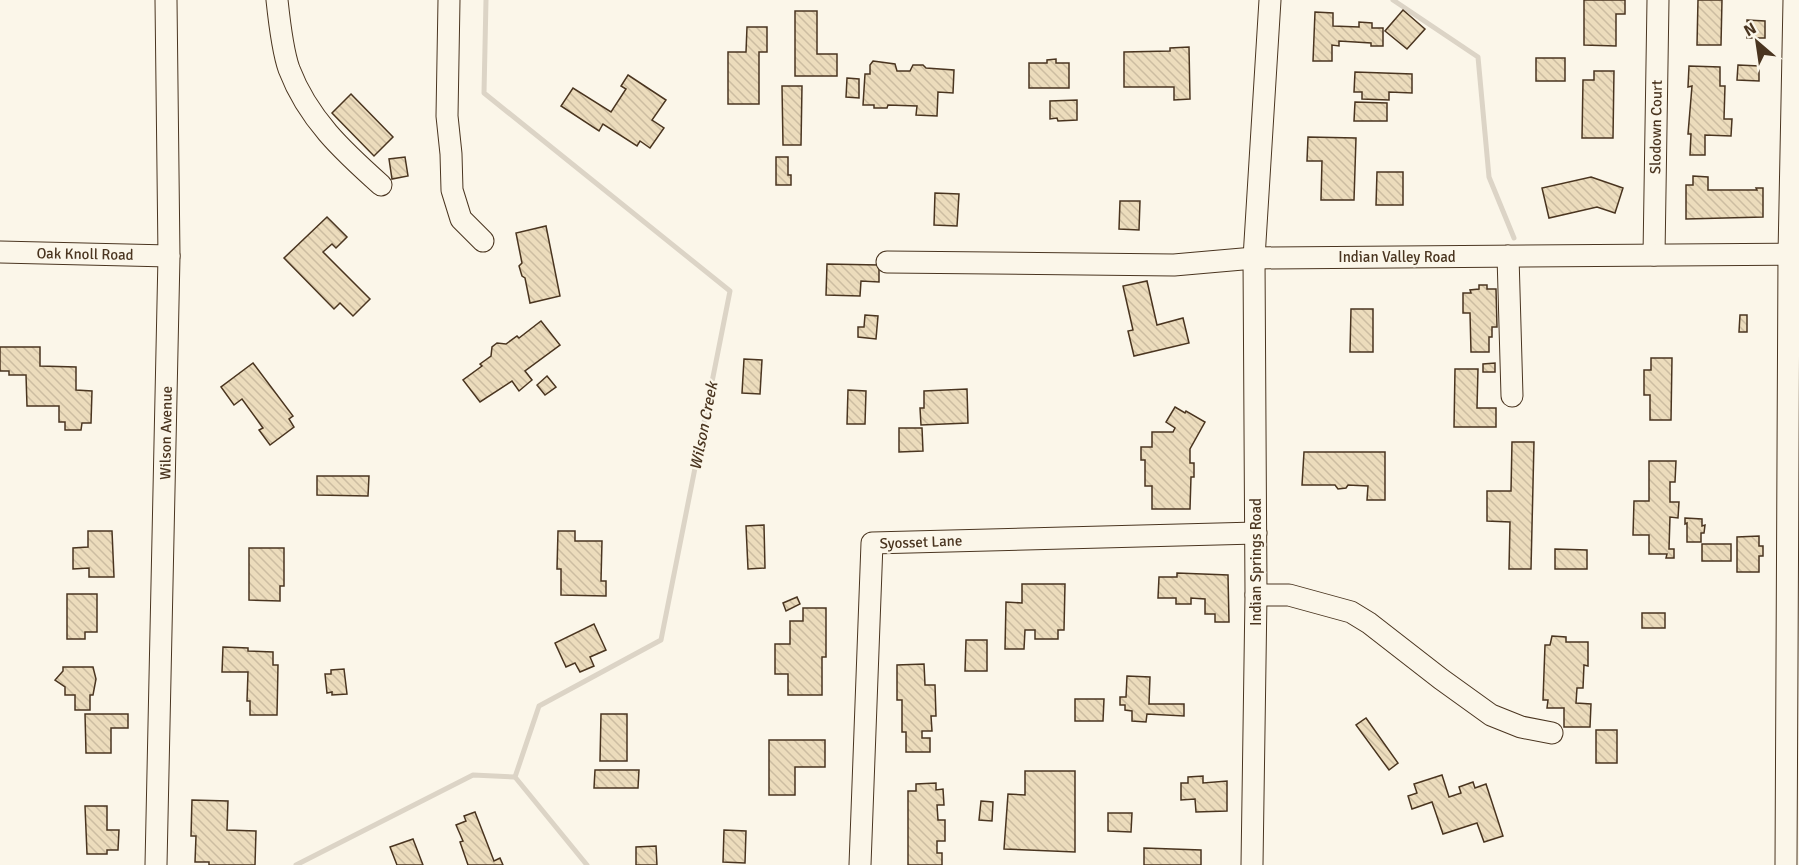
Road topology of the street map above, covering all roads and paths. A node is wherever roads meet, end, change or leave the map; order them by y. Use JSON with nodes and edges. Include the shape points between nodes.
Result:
{"nodes":[{"id":1,"x":166,"y":0,"type":"edge"},
{"id":2,"x":277,"y":0,"type":"edge"},
{"id":3,"x":449,"y":0,"type":"edge"},
{"id":4,"x":1270,"y":0,"type":"edge"},
{"id":5,"x":1658,"y":0,"type":"edge"},
{"id":6,"x":1794,"y":0,"type":"edge"},
{"id":7,"x":381,"y":185,"type":"dead end"},
{"id":8,"x":483,"y":241,"type":"dead end"},
{"id":9,"x":0,"y":252,"type":"edge"},
{"id":10,"x":1794,"y":254,"type":"edge"},
{"id":11,"x":1654,"y":255,"type":"junction"},
{"id":12,"x":169,"y":256,"type":"junction"},
{"id":13,"x":1508,"y":256,"type":"junction"},
{"id":14,"x":1254,"y":258,"type":"junction"},
{"id":15,"x":887,"y":262,"type":"dead end"},
{"id":16,"x":1512,"y":396,"type":"dead end"},
{"id":17,"x":1256,"y":533,"type":"junction"},
{"id":18,"x":1256,"y":595,"type":"junction"},
{"id":19,"x":1552,"y":733,"type":"dead end"},
{"id":20,"x":156,"y":865,"type":"edge"},
{"id":21,"x":860,"y":865,"type":"edge"},
{"id":22,"x":1252,"y":865,"type":"edge"},
{"id":23,"x":1786,"y":865,"type":"edge"}],
"edges":[{"from":1,"to":12,"type":"street","name":"Wilson Avenue"},
{"from":2,"to":7,"type":"street","via":[[288,67],[303,99],[323,129]]},
{"from":3,"to":8,"type":"street","via":[[447,116],[452,190],[461,219]]},
{"from":4,"to":14,"type":"street"},
{"from":5,"to":11,"type":"street","name":"Slodown Court"},
{"from":6,"to":10,"type":"street"},
{"from":9,"to":12,"type":"street","name":"Oak Knoll Road"},
{"from":10,"to":11,"type":"street","name":"Indian Valley Road"},
{"from":10,"to":23,"type":"street"},
{"from":11,"to":13,"type":"street","name":"Indian Valley Road"},
{"from":12,"to":20,"type":"street","name":"Wilson Avenue"},
{"from":13,"to":14,"type":"street","name":"Indian Valley Road"},
{"from":13,"to":16,"type":"street"},
{"from":14,"to":15,"type":"street","name":"Indian Valley Road","via":[[1174,265]]},
{"from":14,"to":17,"type":"street","name":"Indian Springs Road"},
{"from":17,"to":18,"type":"street","name":"Indian Springs Road"},
{"from":17,"to":21,"type":"street","name":"Syosset Lane","via":[[872,543]]},
{"from":18,"to":19,"type":"street","via":[[1289,595],[1351,612],[1491,715],[1521,727]]},
{"from":18,"to":22,"type":"street","name":"Indian Springs Road"}]}
